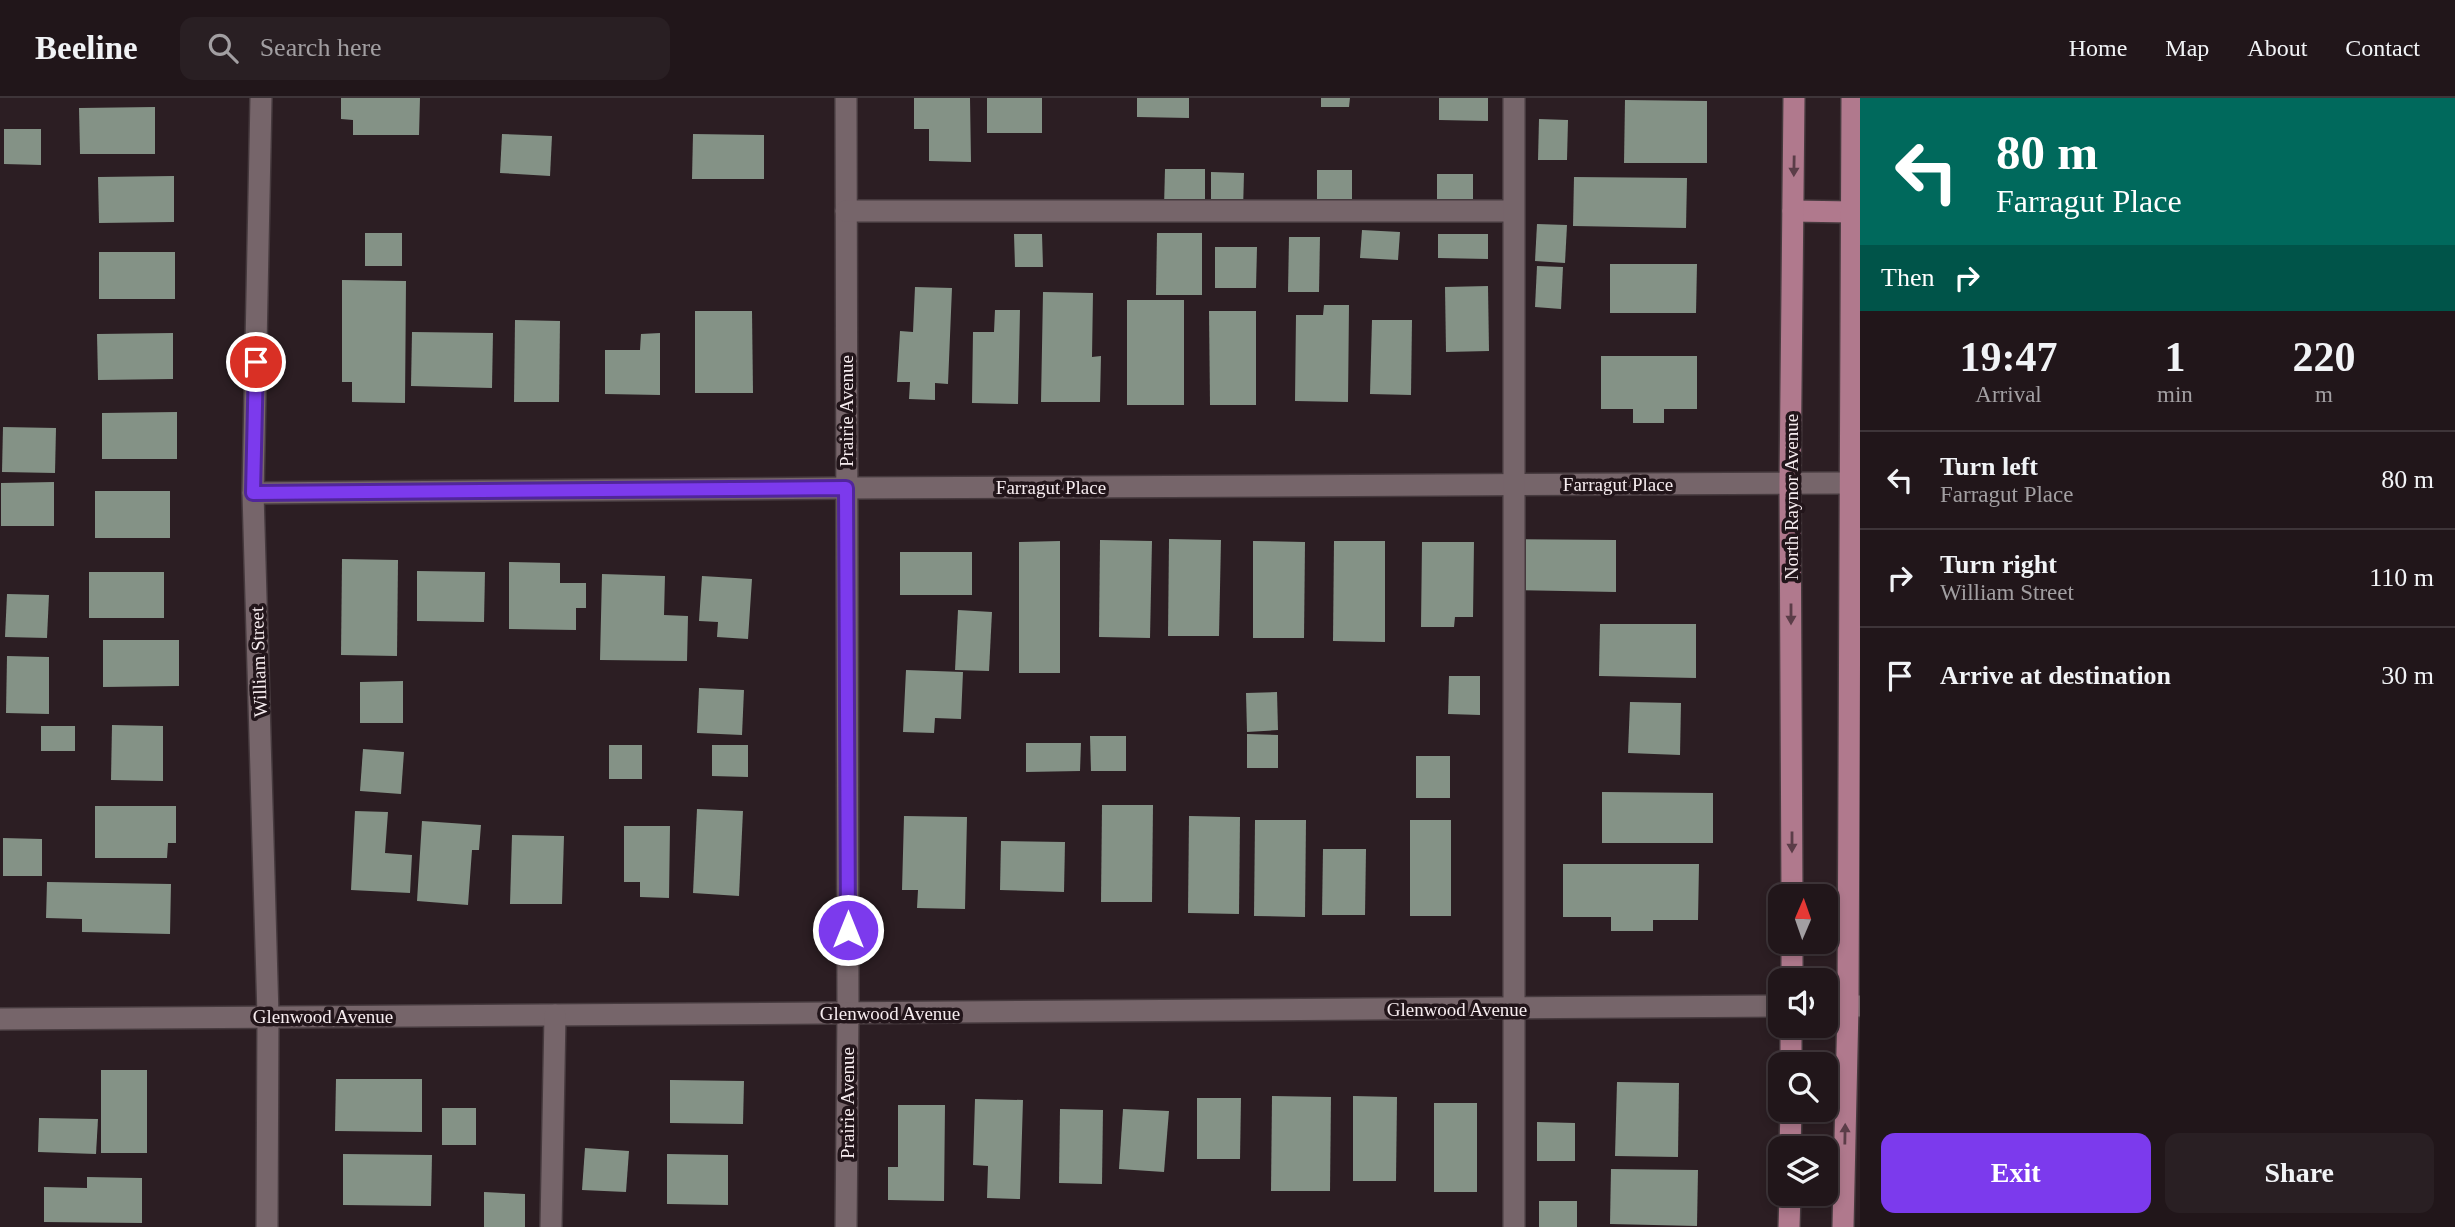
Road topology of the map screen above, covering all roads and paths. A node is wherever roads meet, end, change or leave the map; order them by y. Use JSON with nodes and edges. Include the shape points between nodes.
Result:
{"nodes":[{"id":1,"x":261,"y":98,"type":"edge"},
{"id":2,"x":846,"y":98,"type":"edge"},
{"id":3,"x":1514,"y":98,"type":"edge"},
{"id":4,"x":1794,"y":98,"type":"edge"},
{"id":5,"x":1852,"y":98,"type":"edge"},
{"id":6,"x":846,"y":211,"type":"junction"},
{"id":7,"x":1513,"y":211,"type":"junction"},
{"id":8,"x":1793,"y":211,"type":"junction"},
{"id":9,"x":1852,"y":212,"type":"junction"},
{"id":10,"x":1856,"y":384,"type":"edge"},
{"id":11,"x":1850,"y":483,"type":"junction"},
{"id":12,"x":1790,"y":484,"type":"junction"},
{"id":13,"x":1514,"y":485,"type":"junction"},
{"id":14,"x":846,"y":488,"type":"junction"},
{"id":15,"x":253,"y":493,"type":"junction"},
{"id":16,"x":1792,"y":884,"type":"edge"},
{"id":17,"x":1768,"y":1006,"type":"edge"},
{"id":18,"x":1854,"y":1006,"type":"edge"},
{"id":19,"x":1514,"y":1008,"type":"junction"},
{"id":20,"x":848,"y":1013,"type":"junction"},
{"id":21,"x":555,"y":1015,"type":"junction"},
{"id":22,"x":268,"y":1016,"type":"junction"},
{"id":23,"x":0,"y":1019,"type":"edge"},
{"id":24,"x":1790,"y":1206,"type":"edge"},
{"id":25,"x":267,"y":1227,"type":"edge"},
{"id":26,"x":551,"y":1227,"type":"edge"},
{"id":27,"x":846,"y":1227,"type":"edge"},
{"id":28,"x":1514,"y":1227,"type":"edge"},
{"id":29,"x":1789,"y":1227,"type":"edge"},
{"id":30,"x":1843,"y":1227,"type":"edge"}],
"edges":[{"from":1,"to":15,"type":"street","name":"William Street"},
{"from":2,"to":6,"type":"street","name":"Prairie Avenue"},
{"from":3,"to":7,"type":"street"},
{"from":4,"to":8,"type":"main road","name":"North Raynor Avenue","one_way":true},
{"from":5,"to":9,"type":"main road"},
{"from":6,"to":7,"type":"street"},
{"from":6,"to":14,"type":"street","name":"Prairie Avenue"},
{"from":7,"to":13,"type":"street"},
{"from":8,"to":9,"type":"main road"},
{"from":8,"to":12,"type":"main road","name":"North Raynor Avenue"},
{"from":9,"to":10,"type":"main road"},
{"from":10,"to":11,"type":"main road"},
{"from":11,"to":12,"type":"street","name":"Farragut Place"},
{"from":11,"to":18,"type":"main road"},
{"from":12,"to":13,"type":"street","name":"Farragut Place"},
{"from":12,"to":16,"type":"main road","name":"North Raynor Avenue","one_way":true},
{"from":13,"to":14,"type":"street","name":"Farragut Place"},
{"from":13,"to":19,"type":"street"},
{"from":14,"to":15,"type":"street","name":"Farragut Place"},
{"from":14,"to":20,"type":"street","name":"Prairie Avenue"},
{"from":15,"to":22,"type":"street","name":"William Street"},
{"from":17,"to":19,"type":"street","name":"Glenwood Avenue"},
{"from":30,"to":18,"type":"main road","one_way":true},
{"from":19,"to":20,"type":"street","name":"Glenwood Avenue"},
{"from":19,"to":28,"type":"street"},
{"from":20,"to":21,"type":"street","name":"Glenwood Avenue"},
{"from":20,"to":27,"type":"street","name":"Prairie Avenue"},
{"from":21,"to":22,"type":"street","name":"Glenwood Avenue"},
{"from":21,"to":26,"type":"street"},
{"from":22,"to":23,"type":"street","name":"Glenwood Avenue"},
{"from":22,"to":25,"type":"street","name":"William Street"},
{"from":24,"to":29,"type":"main road"}]}
